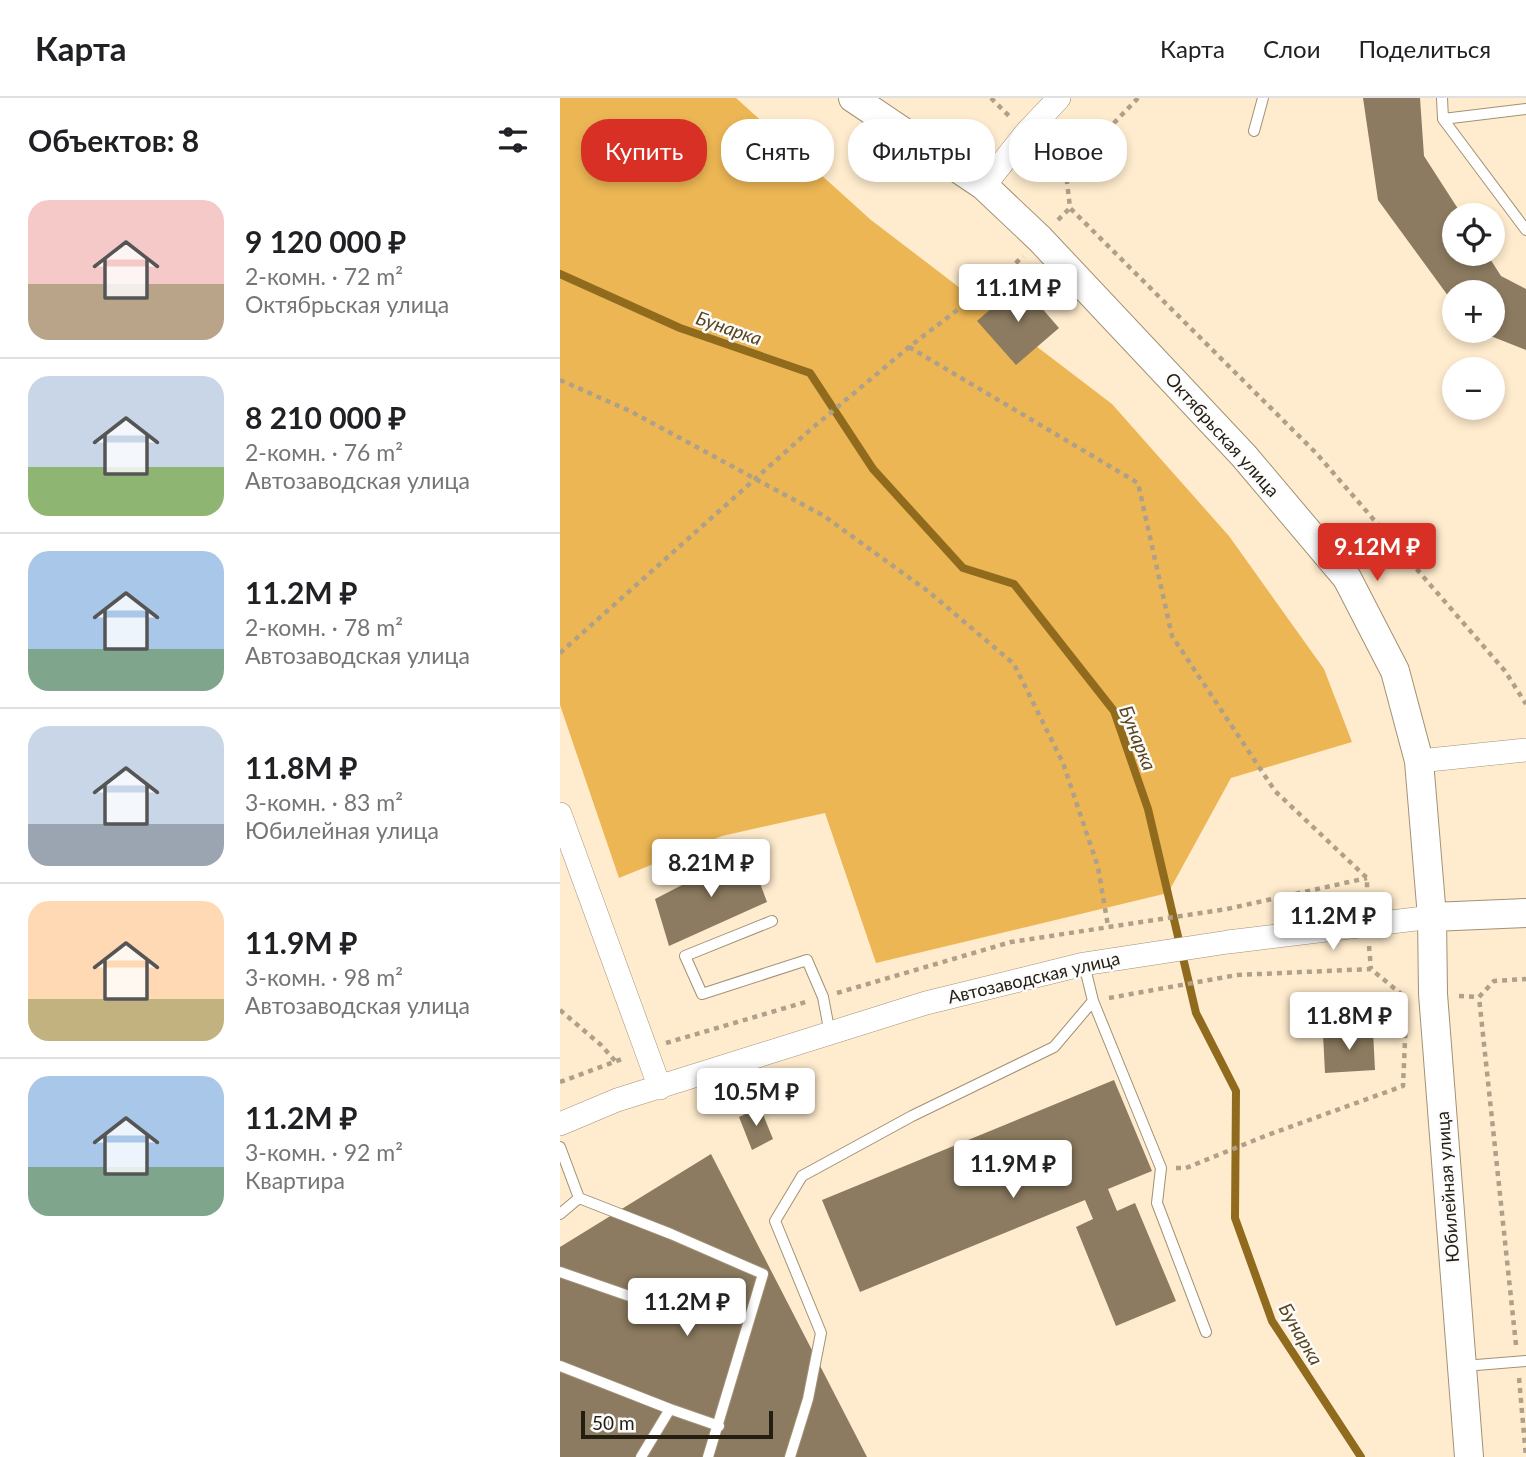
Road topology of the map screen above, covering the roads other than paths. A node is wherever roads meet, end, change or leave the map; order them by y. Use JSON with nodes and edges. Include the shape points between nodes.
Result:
{"nodes":[{"id":1,"x":853,"y":98,"type":"edge"},
{"id":2,"x":1059,"y":98,"type":"edge"},
{"id":3,"x":1262,"y":98,"type":"edge"},
{"id":4,"x":1442,"y":98,"type":"edge"},
{"id":5,"x":1526,"y":109,"type":"edge"},
{"id":6,"x":1443,"y":119,"type":"junction"},
{"id":7,"x":1254,"y":131,"type":"dead end"},
{"id":8,"x":984,"y":186,"type":"junction"},
{"id":9,"x":1526,"y":230,"type":"edge"},
{"id":10,"x":1526,"y":750,"type":"edge"},
{"id":11,"x":1419,"y":761,"type":"junction"},
{"id":12,"x":560,"y":814,"type":"edge"},
{"id":13,"x":1526,"y":913,"type":"edge"},
{"id":14,"x":1432,"y":917,"type":"junction"},
{"id":15,"x":772,"y":921,"type":"dead end"},
{"id":16,"x":1084,"y":964,"type":"junction"},
{"id":17,"x":1093,"y":1001,"type":"junction"},
{"id":18,"x":830,"y":1034,"type":"junction"},
{"id":19,"x":660,"y":1088,"type":"junction"},
{"id":20,"x":560,"y":1124,"type":"edge"},
{"id":21,"x":560,"y":1147,"type":"edge"},
{"id":22,"x":579,"y":1198,"type":"junction"},
{"id":23,"x":560,"y":1214,"type":"edge"},
{"id":24,"x":560,"y":1272,"type":"edge"},
{"id":25,"x":684,"y":1315,"type":"dead end"},
{"id":26,"x":1206,"y":1332,"type":"dead end"},
{"id":27,"x":1522,"y":1361,"type":"edge"},
{"id":28,"x":560,"y":1366,"type":"edge"},
{"id":29,"x":1461,"y":1366,"type":"junction"},
{"id":30,"x":670,"y":1409,"type":"junction"},
{"id":31,"x":719,"y":1426,"type":"junction"},
{"id":32,"x":641,"y":1457,"type":"edge"},
{"id":33,"x":708,"y":1457,"type":"edge"},
{"id":34,"x":790,"y":1457,"type":"edge"},
{"id":35,"x":1469,"y":1457,"type":"edge"}],
"edges":[{"from":1,"to":8,"type":"street","name":"Октябрьская улица"},
{"from":2,"to":8,"type":"street"},
{"from":3,"to":7,"type":"lane"},
{"from":4,"to":6,"type":"lane"},
{"from":5,"to":6,"type":"lane"},
{"from":6,"to":9,"type":"lane"},
{"from":8,"to":11,"type":"street","name":"Октябрьская улица","via":[[1040,239],[1244,456],[1347,578],[1395,671]]},
{"from":10,"to":11,"type":"street"},
{"from":11,"to":14,"type":"street","name":"Октябрьская улица"},
{"from":12,"to":19,"type":"street"},
{"from":13,"to":14,"type":"street","name":"Автозаводская улица"},
{"from":14,"to":16,"type":"street","name":"Автозаводская улица"},
{"from":14,"to":29,"type":"street","name":"Юбилейная улица","via":[[1420,997]]},
{"from":15,"to":18,"type":"lane","via":[[685,956],[702,994],[807,960],[823,997]]},
{"from":16,"to":17,"type":"lane"},
{"from":16,"to":18,"type":"street","name":"Автозаводская улица","via":[[926,1003]]},
{"from":17,"to":26,"type":"lane","via":[[1161,1168],[1157,1203]]},
{"from":17,"to":34,"type":"lane","via":[[1054,1046],[803,1176],[775,1222],[821,1333]]},
{"from":18,"to":19,"type":"street","name":"Автозаводская улица"},
{"from":19,"to":20,"type":"street","name":"Автозаводская улица"},
{"from":21,"to":22,"type":"lane"},
{"from":22,"to":23,"type":"lane"},
{"from":22,"to":31,"type":"lane","via":[[762,1274]]},
{"from":24,"to":25,"type":"lane"},
{"from":27,"to":29,"type":"lane"},
{"from":28,"to":30,"type":"lane"},
{"from":29,"to":35,"type":"street","name":"Юбилейная улица"},
{"from":30,"to":31,"type":"lane"},
{"from":30,"to":32,"type":"lane"},
{"from":31,"to":33,"type":"lane"}]}
